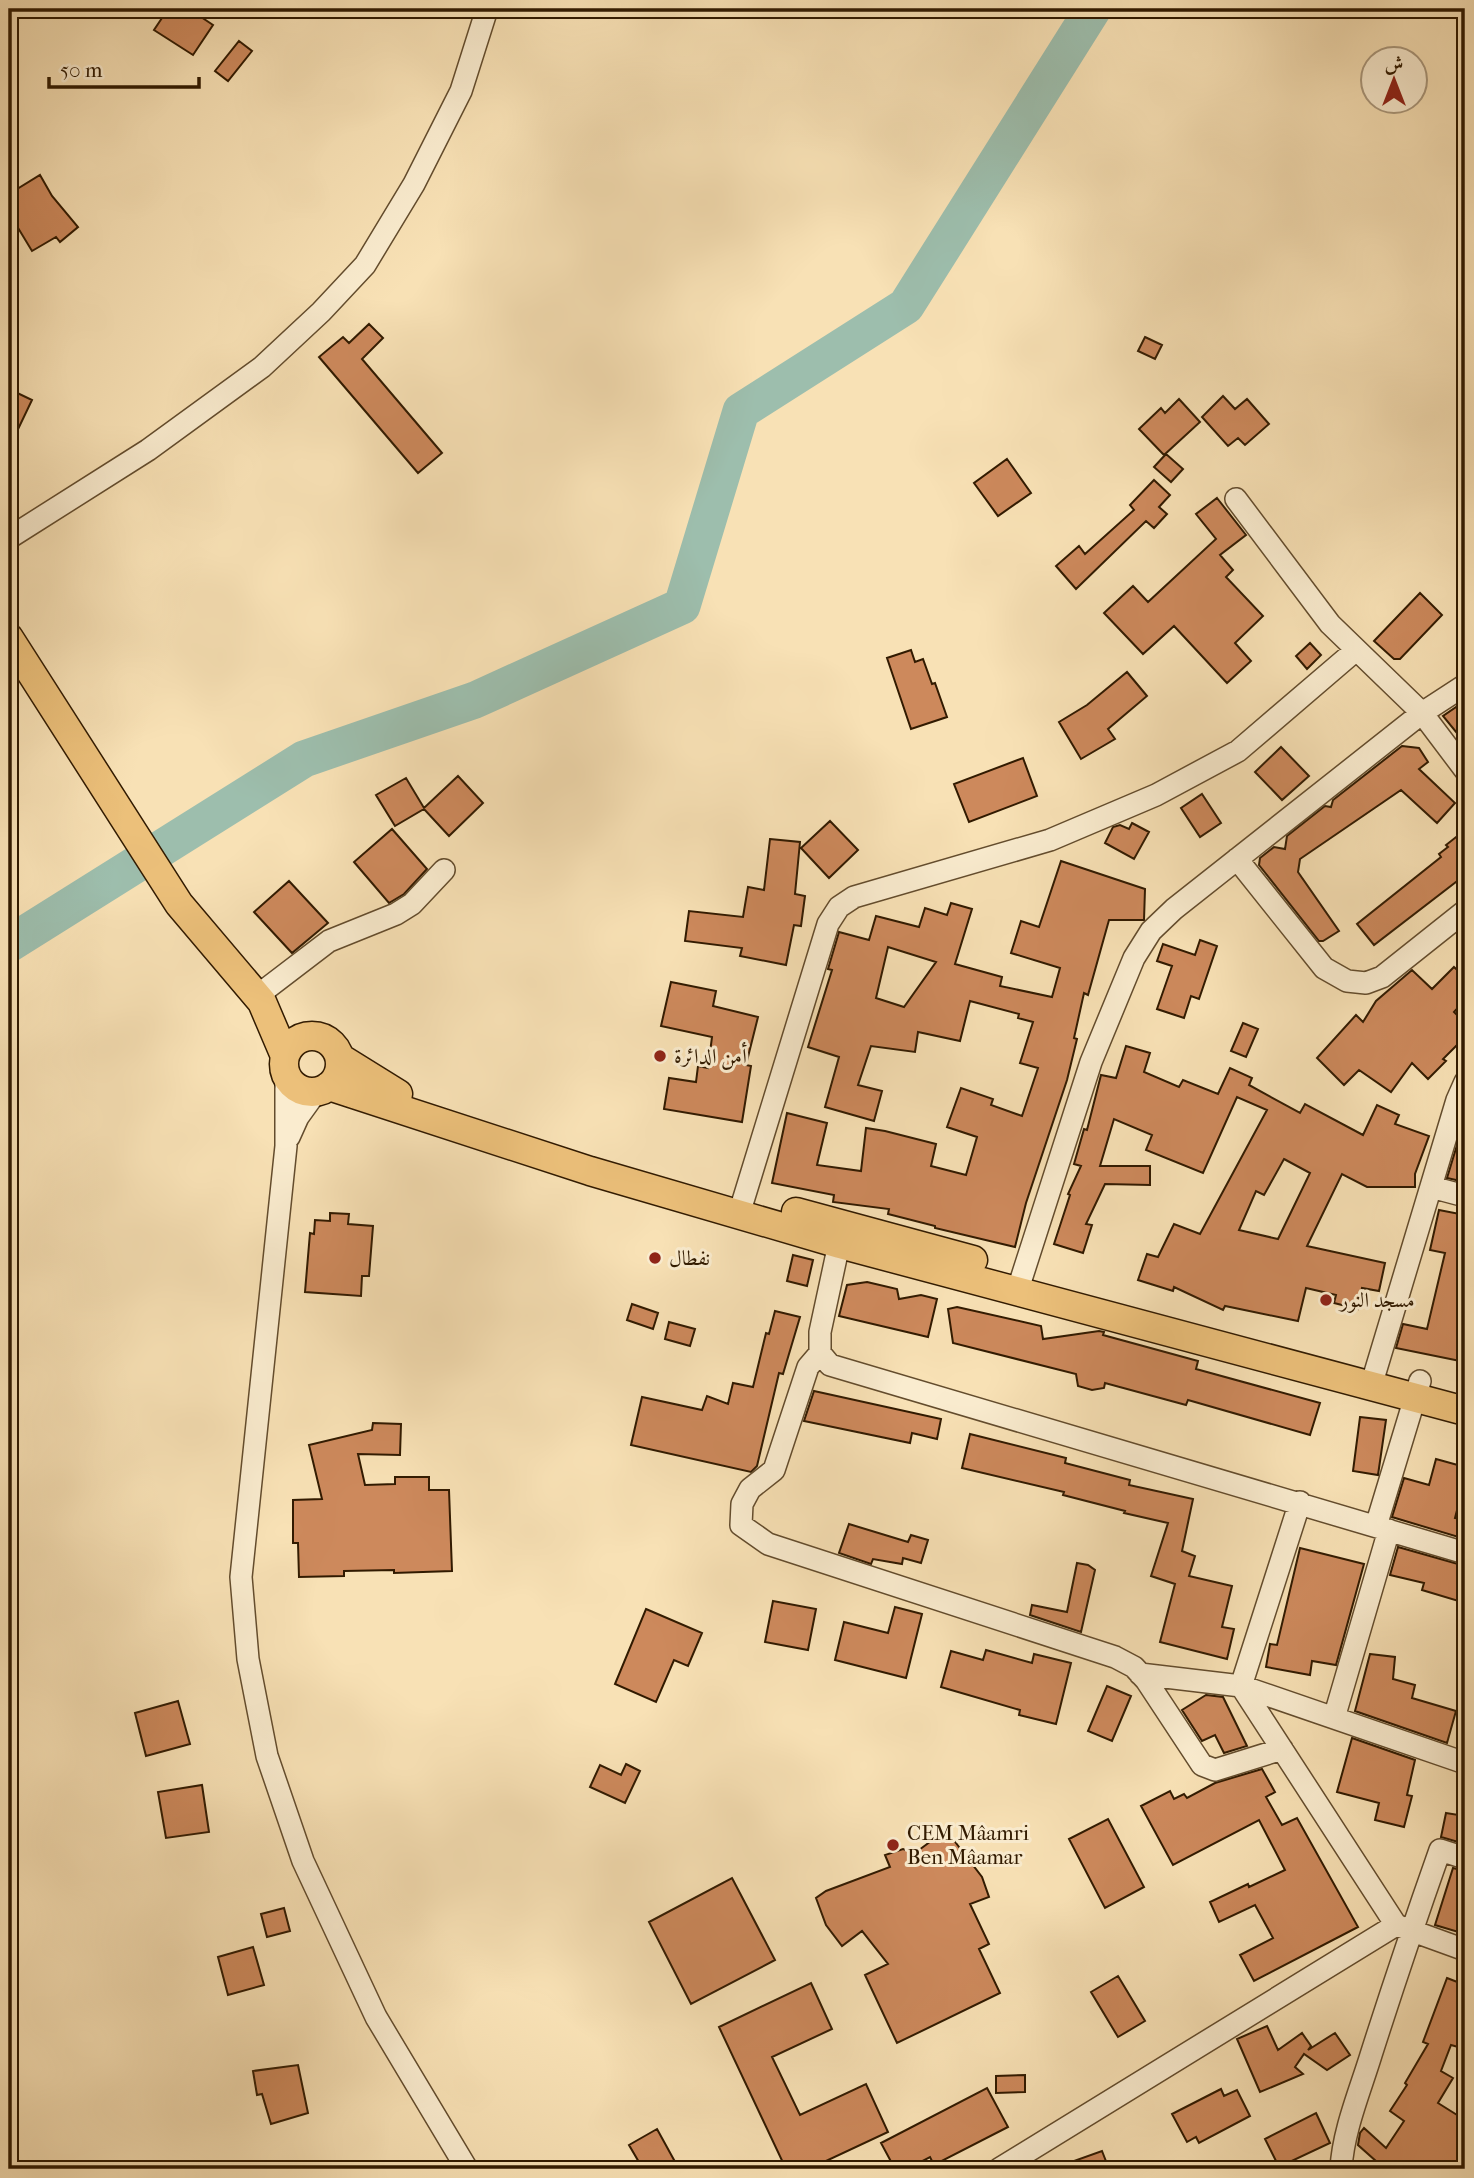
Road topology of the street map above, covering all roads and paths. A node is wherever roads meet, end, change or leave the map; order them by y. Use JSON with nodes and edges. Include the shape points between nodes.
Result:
{"nodes":[{"id":1,"x":487,"y":9,"type":"edge"},
{"id":2,"x":1236,"y":499,"type":"dead end"},
{"id":3,"x":9,"y":538,"type":"edge"},
{"id":4,"x":9,"y":638,"type":"edge"},
{"id":5,"x":1356,"y":650,"type":"junction"},
{"id":6,"x":1465,"y":685,"type":"edge"},
{"id":7,"x":1422,"y":713,"type":"junction"},
{"id":8,"x":1465,"y":770,"type":"edge"},
{"id":9,"x":1237,"y":859,"type":"junction"},
{"id":10,"x":444,"y":870,"type":"dead end"},
{"id":11,"x":1465,"y":911,"type":"edge"},
{"id":12,"x":259,"y":999,"type":"junction"},
{"id":13,"x":313,"y":1036,"type":"junction"},
{"id":14,"x":340,"y":1058,"type":"junction"},
{"id":15,"x":286,"y":1065,"type":"junction"},
{"id":16,"x":1465,"y":1082,"type":"edge"},
{"id":17,"x":323,"y":1089,"type":"junction"},
{"id":18,"x":442,"y":1119,"type":"junction"},
{"id":19,"x":286,"y":1146,"type":"junction"},
{"id":20,"x":1431,"y":1187,"type":"junction"},
{"id":21,"x":1465,"y":1196,"type":"edge"},
{"id":22,"x":742,"y":1207,"type":"junction"},
{"id":23,"x":841,"y":1234,"type":"junction"},
{"id":24,"x":1020,"y":1283,"type":"junction"},
{"id":25,"x":820,"y":1353,"type":"junction"},
{"id":26,"x":1374,"y":1378,"type":"junction"},
{"id":27,"x":1417,"y":1389,"type":"junction"},
{"id":28,"x":1465,"y":1393,"type":"edge"},
{"id":29,"x":1465,"y":1411,"type":"edge"},
{"id":30,"x":1300,"y":1502,"type":"junction"},
{"id":31,"x":1382,"y":1527,"type":"junction"},
{"id":32,"x":1465,"y":1553,"type":"edge"},
{"id":33,"x":1140,"y":1674,"type":"junction"},
{"id":34,"x":1241,"y":1686,"type":"junction"},
{"id":35,"x":1334,"y":1718,"type":"junction"},
{"id":36,"x":1282,"y":1749,"type":"junction"},
{"id":37,"x":1465,"y":1763,"type":"edge"},
{"id":38,"x":1465,"y":1858,"type":"edge"},
{"id":39,"x":1403,"y":1928,"type":"junction"},
{"id":40,"x":1465,"y":1950,"type":"edge"},
{"id":41,"x":467,"y":2169,"type":"edge"},
{"id":42,"x":999,"y":2169,"type":"edge"},
{"id":43,"x":1341,"y":2169,"type":"edge"}],
"edges":[{"from":1,"to":3,"type":"street","via":[[461,91],[414,184],[365,265],[262,367],[148,450]]},
{"from":2,"to":5,"type":"street","via":[[1330,624]]},
{"from":4,"to":12,"type":"main road","via":[[179,904]]},
{"from":5,"to":7,"type":"street"},
{"from":5,"to":22,"type":"street","via":[[1238,751],[1156,795],[1050,841],[854,897],[839,907],[828,924]]},
{"from":6,"to":7,"type":"street"},
{"from":7,"to":8,"type":"street"},
{"from":7,"to":9,"type":"street"},
{"from":9,"to":11,"type":"street","via":[[1324,968],[1347,981],[1366,983],[1382,977]]},
{"from":9,"to":24,"type":"street","via":[[1151,931],[1134,958],[1091,1062]]},
{"from":10,"to":12,"type":"street","via":[[412,904],[329,942]]},
{"from":12,"to":13,"type":"main road"},
{"from":12,"to":15,"type":"main road"},
{"from":13,"to":14,"type":"main road","via":[[330,1042]]},
{"from":13,"to":15,"type":"main road","via":[[296,1041]]},
{"from":14,"to":17,"type":"main road","via":[[339,1074]]},
{"from":14,"to":18,"type":"main road"},
{"from":15,"to":17,"type":"main road","via":[[298,1088]]},
{"from":15,"to":19,"type":"street"},
{"from":16,"to":20,"type":"street"},
{"from":17,"to":18,"type":"main road","via":[[363,1095]]},
{"from":17,"to":19,"type":"street","via":[[298,1117]]},
{"from":18,"to":22,"type":"main road"},
{"from":19,"to":41,"type":"street","via":[[241,1577],[248,1659],[267,1756],[303,1861],[376,2017]]},
{"from":20,"to":21,"type":"street"},
{"from":20,"to":26,"type":"street"},
{"from":22,"to":23,"type":"main road"},
{"from":23,"to":24,"type":"main road"},
{"from":23,"to":25,"type":"street","via":[[820,1332]]},
{"from":24,"to":26,"type":"main road"},
{"from":25,"to":30,"type":"street","via":[[830,1365]]},
{"from":25,"to":33,"type":"street","via":[[808,1367],[774,1470],[750,1489],[742,1504],[741,1525],[768,1544],[1115,1657]]},
{"from":26,"to":27,"type":"main road"},
{"from":27,"to":28,"type":"main road"},
{"from":27,"to":29,"type":"main road"},
{"from":27,"to":31,"type":"street"},
{"from":30,"to":31,"type":"street"},
{"from":30,"to":34,"type":"street"},
{"from":31,"to":32,"type":"street"},
{"from":31,"to":35,"type":"street"},
{"from":33,"to":34,"type":"street"},
{"from":33,"to":36,"type":"street","via":[[1202,1765],[1215,1770]]},
{"from":34,"to":35,"type":"street"},
{"from":34,"to":36,"type":"street"},
{"from":35,"to":37,"type":"street"},
{"from":36,"to":39,"type":"street"},
{"from":38,"to":39,"type":"street","via":[[1440,1850]]},
{"from":39,"to":40,"type":"street"},
{"from":39,"to":42,"type":"street"},
{"from":39,"to":43,"type":"street"}]}
